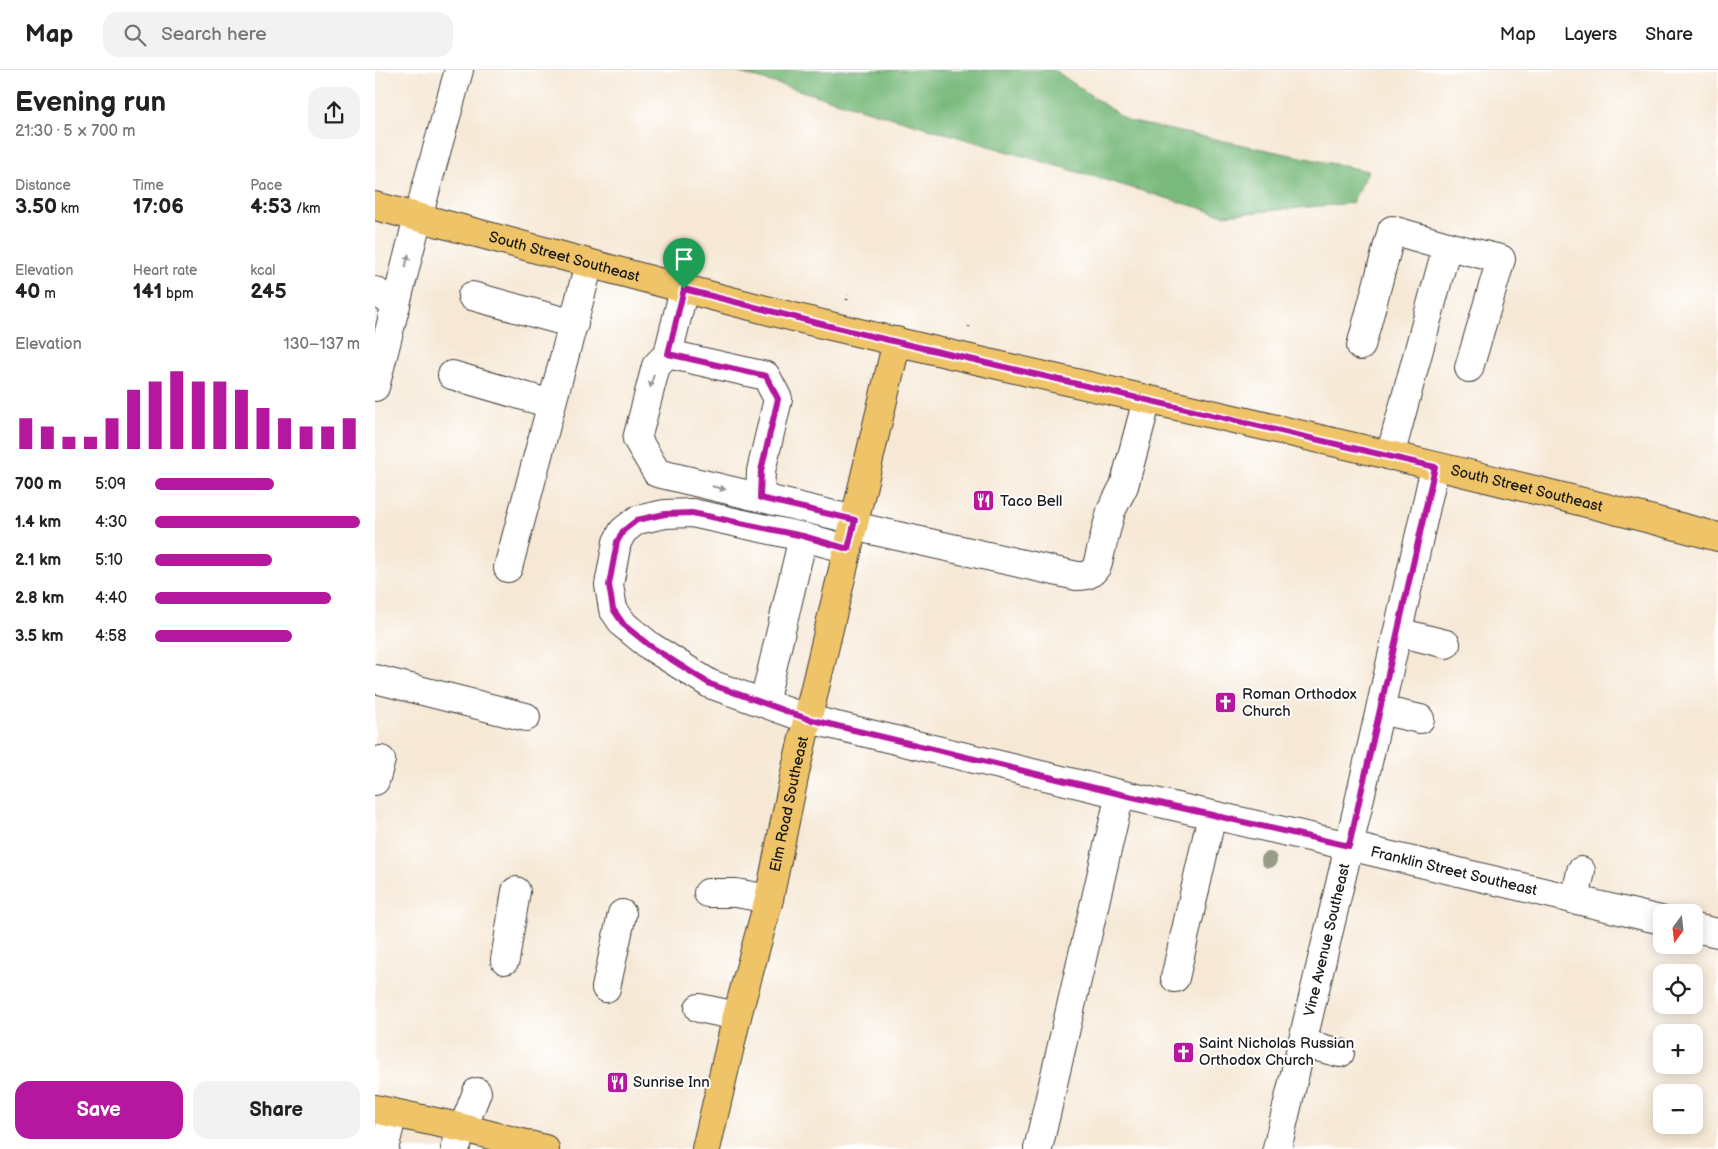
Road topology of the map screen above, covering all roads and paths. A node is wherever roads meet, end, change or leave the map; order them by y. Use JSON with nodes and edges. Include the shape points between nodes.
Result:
{"nodes":[{"id":1,"x":459,"y":70,"type":"edge"},
{"id":2,"x":375,"y":206,"type":"edge"},
{"id":3,"x":418,"y":217,"type":"junction"},
{"id":4,"x":1447,"y":246,"type":"junction"},
{"id":5,"x":589,"y":264,"type":"junction"},
{"id":6,"x":684,"y":289,"type":"junction"},
{"id":7,"x":848,"y":295,"type":"dead end"},
{"id":8,"x":472,"y":296,"type":"dead end"},
{"id":9,"x":385,"y":298,"type":"edge"},
{"id":10,"x":847,"y":300,"type":"dead end"},
{"id":11,"x":574,"y":324,"type":"junction"},
{"id":12,"x":897,"y":342,"type":"junction"},
{"id":13,"x":1361,"y":346,"type":"dead end"},
{"id":14,"x":668,"y":354,"type":"junction"},
{"id":15,"x":1469,"y":368,"type":"dead end"},
{"id":16,"x":452,"y":375,"type":"dead end"},
{"id":17,"x":375,"y":387,"type":"edge"},
{"id":18,"x":1147,"y":400,"type":"junction"},
{"id":19,"x":551,"y":404,"type":"junction"},
{"id":20,"x":1390,"y":456,"type":"junction"},
{"id":21,"x":1435,"y":467,"type":"junction"},
{"id":22,"x":760,"y":498,"type":"junction"},
{"id":23,"x":852,"y":532,"type":"junction"},
{"id":24,"x":803,"y":536,"type":"junction"},
{"id":25,"x":1718,"y":537,"type":"edge"},
{"id":26,"x":508,"y":568,"type":"dead end"},
{"id":27,"x":1398,"y":632,"type":"junction"},
{"id":28,"x":1447,"y":644,"type":"dead end"},
{"id":29,"x":375,"y":679,"type":"edge"},
{"id":30,"x":764,"y":703,"type":"junction"},
{"id":31,"x":1380,"y":710,"type":"junction"},
{"id":32,"x":527,"y":717,"type":"dead end"},
{"id":33,"x":808,"y":719,"type":"junction"},
{"id":34,"x":1420,"y":719,"type":"dead end"},
{"id":35,"x":1120,"y":794,"type":"junction"},
{"id":36,"x":1212,"y":815,"type":"junction"},
{"id":37,"x":1349,"y":846,"type":"junction"},
{"id":38,"x":1581,"y":870,"type":"dead end"},
{"id":39,"x":516,"y":891,"type":"dead end"},
{"id":40,"x":708,"y":893,"type":"dead end"},
{"id":41,"x":769,"y":899,"type":"junction"},
{"id":42,"x":1575,"y":900,"type":"junction"},
{"id":43,"x":621,"y":914,"type":"dead end"},
{"id":44,"x":1653,"y":918,"type":"edge"},
{"id":45,"x":1703,"y":930,"type":"edge"},
{"id":46,"x":1718,"y":934,"type":"edge"},
{"id":47,"x":505,"y":960,"type":"dead end"},
{"id":48,"x":1175,"y":978,"type":"dead end"},
{"id":49,"x":606,"y":988,"type":"dead end"},
{"id":50,"x":699,"y":1008,"type":"dead end"},
{"id":51,"x":737,"y":1016,"type":"junction"},
{"id":52,"x":1302,"y":1042,"type":"junction"},
{"id":53,"x":1339,"y":1053,"type":"dead end"},
{"id":54,"x":477,"y":1092,"type":"dead end"},
{"id":55,"x":384,"y":1111,"type":"edge"},
{"id":56,"x":459,"y":1138,"type":"edge"},
{"id":57,"x":384,"y":1149,"type":"edge"},
{"id":58,"x":545,"y":1149,"type":"edge"},
{"id":59,"x":706,"y":1149,"type":"edge"},
{"id":60,"x":1038,"y":1149,"type":"edge"},
{"id":61,"x":1277,"y":1149,"type":"edge"}],
"edges":[{"from":1,"to":3,"type":"street"},
{"from":2,"to":3,"type":"main road","name":"South Street Southeast"},
{"from":3,"to":5,"type":"main road","name":"South Street Southeast"},
{"from":9,"to":3,"type":"street","one_way":true},
{"from":4,"to":13,"type":"street","via":[[1392,230]]},
{"from":4,"to":15,"type":"street","via":[[1501,259]]},
{"from":4,"to":20,"type":"street"},
{"from":5,"to":6,"type":"main road","name":"South Street Southeast"},
{"from":5,"to":11,"type":"street"},
{"from":6,"to":12,"type":"main road","name":"South Street Southeast"},
{"from":6,"to":14,"type":"street"},
{"from":7,"to":10,"type":"path"},
{"from":8,"to":11,"type":"street"},
{"from":9,"to":17,"type":"street"},
{"from":11,"to":19,"type":"street"},
{"from":12,"to":18,"type":"main road","name":"South Street Southeast"},
{"from":12,"to":23,"type":"main road","name":"Elm Road Southeast"},
{"from":14,"to":22,"type":"street","via":[[766,376],[778,399],[761,471]]},
{"from":14,"to":22,"type":"street","one_way":true,"via":[[656,366],[637,439],[657,473]]},
{"from":16,"to":19,"type":"street"},
{"from":18,"to":20,"type":"main road","name":"South Street Southeast"},
{"from":18,"to":23,"type":"street","via":[[1127,477],[1111,511],[1097,566],[1092,573],[1077,576]]},
{"from":19,"to":26,"type":"street"},
{"from":20,"to":21,"type":"main road","name":"South Street Southeast"},
{"from":21,"to":25,"type":"main road","name":"South Street Southeast"},
{"from":21,"to":27,"type":"street","name":"Vine Avenue Southeast"},
{"from":22,"to":23,"type":"street"},
{"from":23,"to":24,"type":"street","name":"Franklin Street Southeast"},
{"from":23,"to":33,"type":"main road","name":"Elm Road Southeast"},
{"from":24,"to":30,"type":"street"},
{"from":24,"to":30,"type":"street","name":"Franklin Street Southeast","via":[[692,513],[637,520],[623,531],[617,542],[609,585],[613,609],[624,625],[650,646],[710,684]]},
{"from":27,"to":28,"type":"street"},
{"from":27,"to":31,"type":"street","name":"Vine Avenue Southeast"},
{"from":29,"to":32,"type":"street"},
{"from":30,"to":33,"type":"street","name":"Franklin Street Southeast"},
{"from":31,"to":34,"type":"street"},
{"from":31,"to":37,"type":"street","name":"Vine Avenue Southeast"},
{"from":33,"to":35,"type":"street","name":"Franklin Street Southeast"},
{"from":33,"to":41,"type":"main road","name":"Elm Road Southeast"},
{"from":35,"to":36,"type":"street","name":"Franklin Street Southeast"},
{"from":35,"to":60,"type":"street"},
{"from":36,"to":37,"type":"street","name":"Franklin Street Southeast"},
{"from":36,"to":48,"type":"street"},
{"from":37,"to":42,"type":"street","name":"Franklin Street Southeast"},
{"from":37,"to":52,"type":"street","name":"Vine Avenue Southeast"},
{"from":38,"to":42,"type":"street"},
{"from":39,"to":47,"type":"street"},
{"from":40,"to":41,"type":"street","via":[[736,893]]},
{"from":41,"to":51,"type":"main road","name":"Elm Road Southeast"},
{"from":42,"to":44,"type":"street","name":"Franklin Street Southeast"},
{"from":43,"to":49,"type":"street"},
{"from":45,"to":46,"type":"street"},
{"from":50,"to":51,"type":"street"},
{"from":51,"to":59,"type":"main road","name":"Elm Road Southeast"},
{"from":52,"to":53,"type":"street"},
{"from":52,"to":61,"type":"street","name":"Vine Avenue Southeast"},
{"from":54,"to":56,"type":"street"},
{"from":55,"to":56,"type":"main road"},
{"from":55,"to":57,"type":"street"},
{"from":56,"to":58,"type":"main road"}]}
